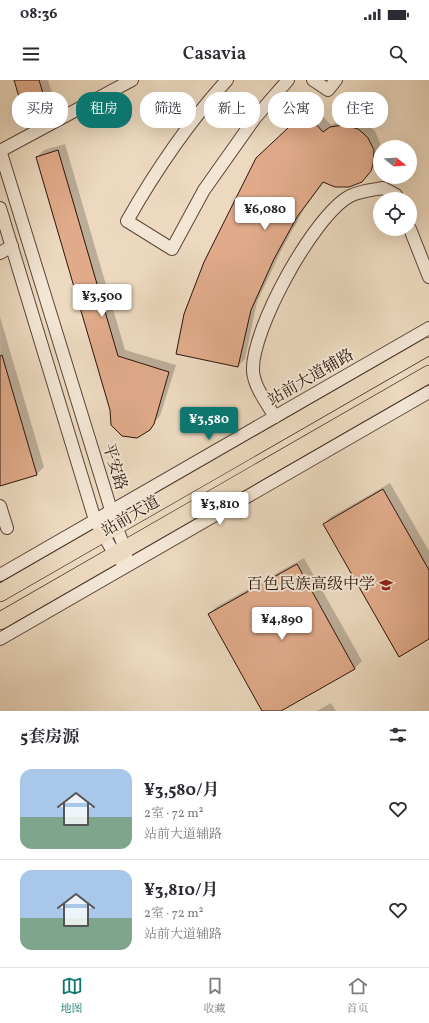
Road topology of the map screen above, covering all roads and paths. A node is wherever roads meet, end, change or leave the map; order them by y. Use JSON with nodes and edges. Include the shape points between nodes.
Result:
{"nodes":[{"id":1,"x":132,"y":80,"type":"edge"},
{"id":2,"x":227,"y":80,"type":"edge"},
{"id":3,"x":288,"y":80,"type":"edge"},
{"id":4,"x":313,"y":80,"type":"edge"},
{"id":5,"x":336,"y":80,"type":"edge"},
{"id":6,"x":0,"y":150,"type":"edge"},
{"id":7,"x":390,"y":192,"type":"edge"},
{"id":8,"x":0,"y":208,"type":"edge"},
{"id":9,"x":413,"y":236,"type":"edge"},
{"id":10,"x":12,"y":246,"type":"junction"},
{"id":11,"x":0,"y":253,"type":"edge"},
{"id":12,"x":429,"y":277,"type":"edge"},
{"id":13,"x":429,"y":328,"type":"edge"},
{"id":14,"x":429,"y":346,"type":"edge"},
{"id":15,"x":429,"y":374,"type":"edge"},
{"id":16,"x":429,"y":392,"type":"edge"},
{"id":17,"x":275,"y":417,"type":"junction"},
{"id":18,"x":0,"y":506,"type":"edge"},
{"id":19,"x":106,"y":523,"type":"junction"},
{"id":20,"x":7,"y":528,"type":"dead end"},
{"id":21,"x":122,"y":556,"type":"junction"},
{"id":22,"x":0,"y":575,"type":"edge"},
{"id":23,"x":0,"y":593,"type":"edge"},
{"id":24,"x":0,"y":621,"type":"edge"},
{"id":25,"x":0,"y":639,"type":"edge"}],
"edges":[{"from":1,"to":6,"type":"street"},
{"from":2,"to":3,"type":"street","via":[[199,111],[154,175],[128,221],[172,249],[204,190],[255,118]]},
{"from":4,"to":5,"type":"street","via":[[328,90]]},
{"from":6,"to":19,"type":"street","name":"平安路"},
{"from":7,"to":17,"type":"street","via":[[383,188],[350,196],[336,208],[313,236],[285,279],[264,323],[253,369],[254,382]]},
{"from":8,"to":10,"type":"street","name":"平安路"},
{"from":9,"to":12,"type":"street"},
{"from":10,"to":11,"type":"street"},
{"from":10,"to":19,"type":"street","name":"平安路"},
{"from":13,"to":17,"type":"street","name":"站前大道辅路"},
{"from":14,"to":19,"type":"highway","name":"站前大道"},
{"from":15,"to":21,"type":"highway","name":"站前大道"},
{"from":16,"to":21,"type":"street"},
{"from":17,"to":19,"type":"street","name":"站前大道辅路"},
{"from":18,"to":20,"type":"street"},
{"from":19,"to":21,"type":"street","name":"平安路"},
{"from":19,"to":22,"type":"street","name":"站前大道辅路"},
{"from":19,"to":23,"type":"highway","name":"站前大道"},
{"from":21,"to":24,"type":"highway","name":"站前大道"},
{"from":21,"to":25,"type":"street"}]}
